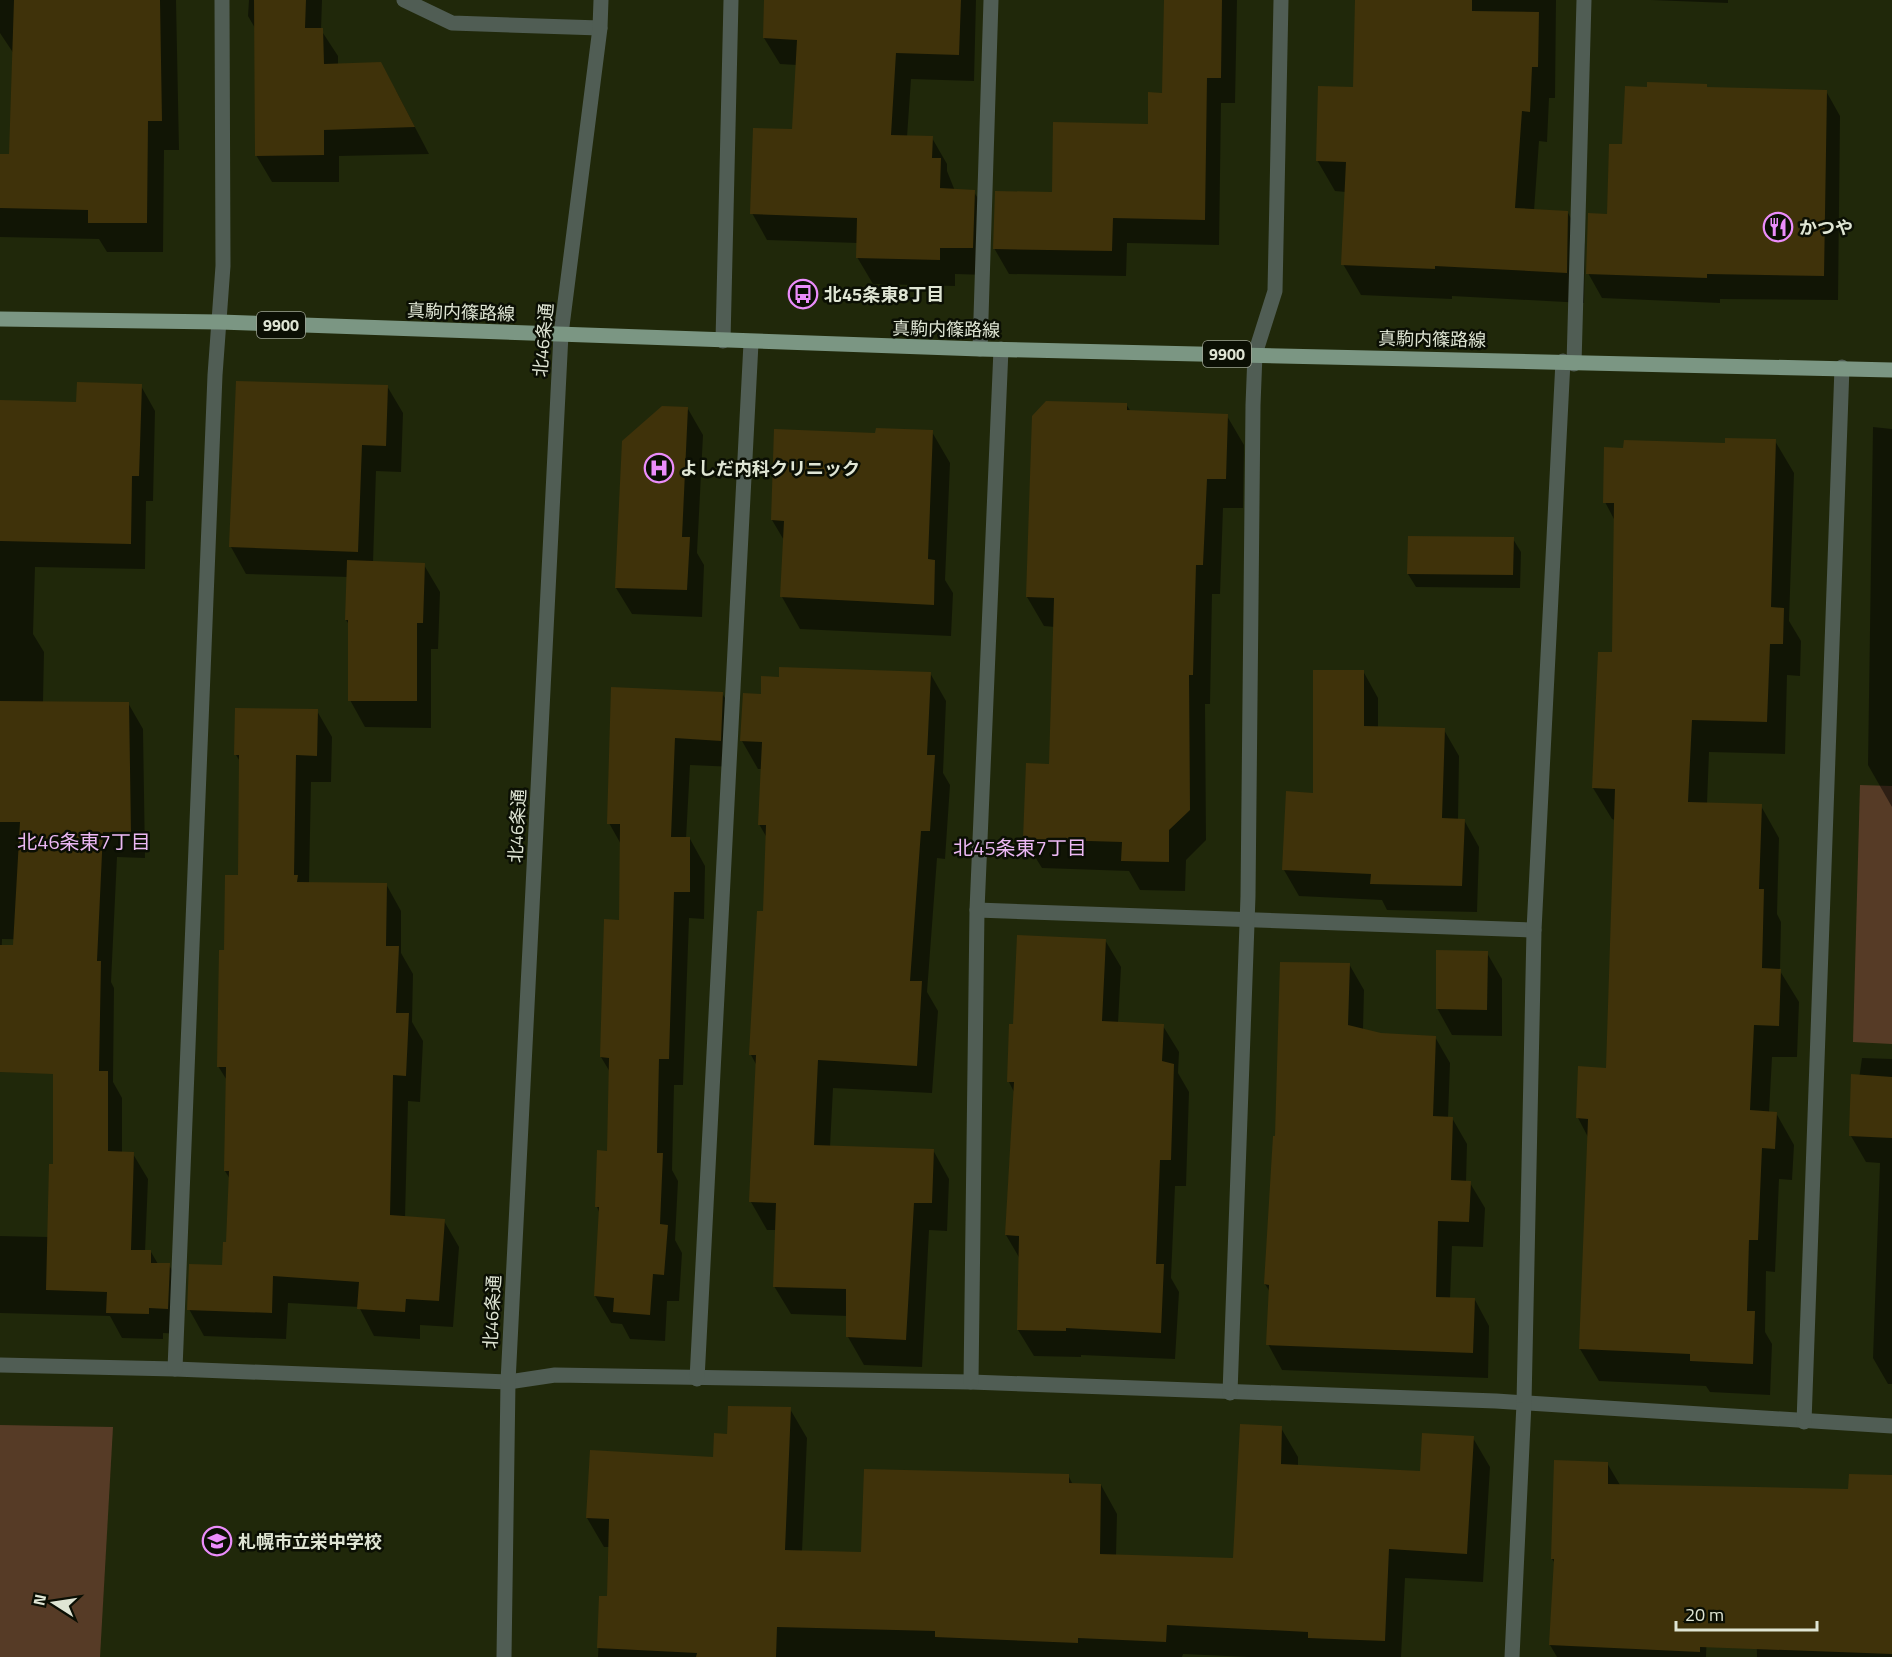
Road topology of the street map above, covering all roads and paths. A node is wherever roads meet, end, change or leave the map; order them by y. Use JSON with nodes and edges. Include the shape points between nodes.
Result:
{"nodes":[{"id":1,"x":222,"y":0,"type":"edge"},
{"id":2,"x":404,"y":0,"type":"edge"},
{"id":3,"x":601,"y":0,"type":"edge"},
{"id":4,"x":731,"y":0,"type":"edge"},
{"id":5,"x":991,"y":0,"type":"edge"},
{"id":6,"x":1281,"y":0,"type":"edge"},
{"id":7,"x":1584,"y":0,"type":"edge"},
{"id":8,"x":600,"y":28,"type":"junction"},
{"id":9,"x":0,"y":319,"type":"edge"},
{"id":10,"x":220,"y":322,"type":"junction"},
{"id":11,"x":561,"y":334,"type":"junction"},
{"id":12,"x":723,"y":341,"type":"junction"},
{"id":13,"x":751,"y":343,"type":"junction"},
{"id":14,"x":980,"y":349,"type":"junction"},
{"id":15,"x":1001,"y":350,"type":"junction"},
{"id":16,"x":1255,"y":354,"type":"junction"},
{"id":17,"x":1568,"y":362,"type":"junction"},
{"id":18,"x":1842,"y":367,"type":"junction"},
{"id":19,"x":1892,"y":370,"type":"edge"},
{"id":20,"x":977,"y":910,"type":"junction"},
{"id":21,"x":1246,"y":918,"type":"junction"},
{"id":22,"x":1534,"y":930,"type":"junction"},
{"id":23,"x":0,"y":1365,"type":"edge"},
{"id":24,"x":175,"y":1369,"type":"junction"},
{"id":25,"x":697,"y":1379,"type":"junction"},
{"id":26,"x":508,"y":1382,"type":"junction"},
{"id":27,"x":971,"y":1382,"type":"junction"},
{"id":28,"x":1230,"y":1393,"type":"junction"},
{"id":29,"x":1524,"y":1403,"type":"junction"},
{"id":30,"x":1804,"y":1422,"type":"junction"},
{"id":31,"x":1892,"y":1426,"type":"edge"},
{"id":32,"x":504,"y":1657,"type":"edge"},
{"id":33,"x":1512,"y":1657,"type":"edge"}],
"edges":[{"from":1,"to":10,"type":"street","via":[[224,266]]},
{"from":2,"to":8,"type":"street","via":[[452,23]]},
{"from":3,"to":8,"type":"street","name":"北46条通"},
{"from":4,"to":12,"type":"street"},
{"from":5,"to":14,"type":"street"},
{"from":6,"to":16,"type":"street","via":[[1275,291]]},
{"from":7,"to":17,"type":"street"},
{"from":8,"to":11,"type":"street","name":"北46条通"},
{"from":9,"to":10,"type":"main road","name":"真駒内篠路線","number":"9900"},
{"from":10,"to":11,"type":"main road","name":"真駒内篠路線","number":"9900"},
{"from":10,"to":24,"type":"street"},
{"from":11,"to":12,"type":"main road","name":"真駒内篠路線","number":"9900"},
{"from":11,"to":26,"type":"street","name":"北46条通"},
{"from":12,"to":13,"type":"main road","name":"真駒内篠路線","number":"9900"},
{"from":13,"to":14,"type":"main road","name":"真駒内篠路線","number":"9900"},
{"from":13,"to":25,"type":"street"},
{"from":14,"to":15,"type":"main road","name":"真駒内篠路線","number":"9900"},
{"from":15,"to":16,"type":"main road","name":"真駒内篠路線","number":"9900"},
{"from":15,"to":20,"type":"street"},
{"from":16,"to":17,"type":"main road","name":"真駒内篠路線","number":"9900"},
{"from":16,"to":21,"type":"street"},
{"from":17,"to":18,"type":"main road","name":"真駒内篠路線","number":"9900"},
{"from":17,"to":22,"type":"street"},
{"from":18,"to":19,"type":"main road","name":"真駒内篠路線","number":"9900"},
{"from":18,"to":30,"type":"street"},
{"from":20,"to":21,"type":"street"},
{"from":20,"to":27,"type":"street"},
{"from":21,"to":22,"type":"street"},
{"from":21,"to":28,"type":"street"},
{"from":22,"to":29,"type":"street"},
{"from":23,"to":24,"type":"street"},
{"from":24,"to":26,"type":"street"},
{"from":25,"to":26,"type":"street","via":[[555,1375]]},
{"from":25,"to":27,"type":"street"},
{"from":26,"to":32,"type":"street","name":"北46条通"},
{"from":27,"to":28,"type":"street"},
{"from":28,"to":29,"type":"street"},
{"from":29,"to":30,"type":"street"},
{"from":29,"to":33,"type":"street"},
{"from":30,"to":31,"type":"street"}]}
